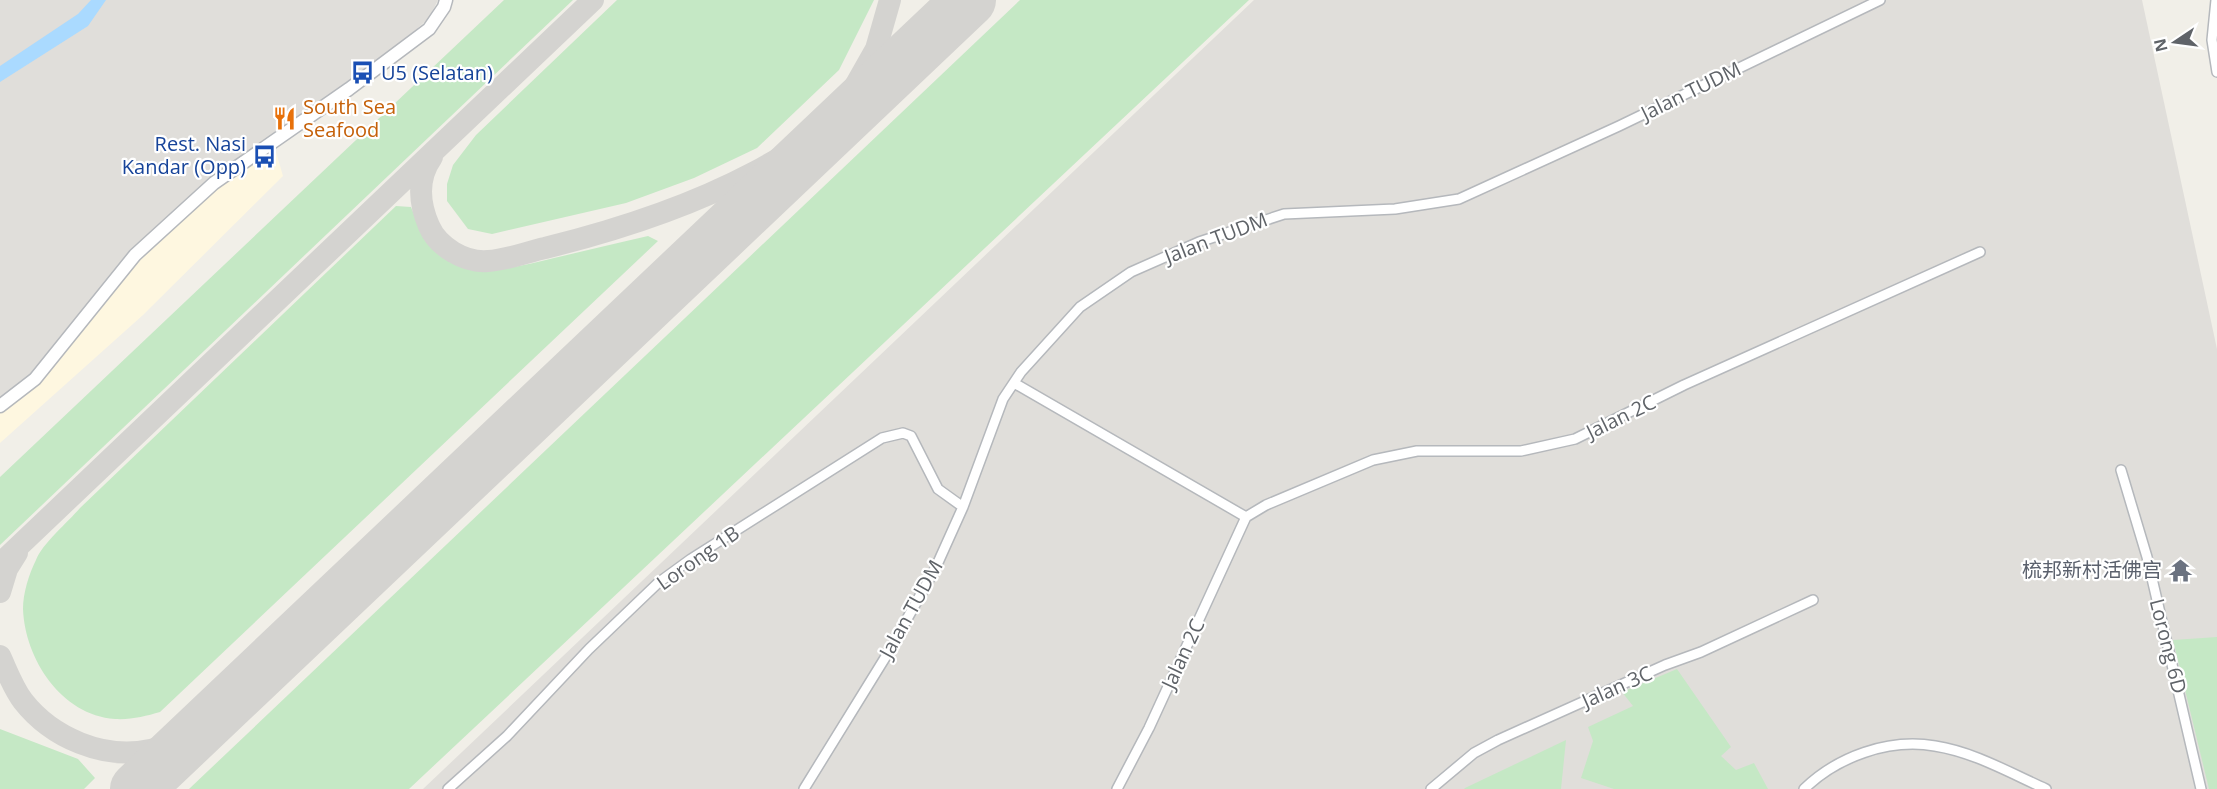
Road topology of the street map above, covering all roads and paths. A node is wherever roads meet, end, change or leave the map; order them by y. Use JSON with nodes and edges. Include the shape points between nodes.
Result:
{"nodes":[{"id":1,"x":446,"y":0,"type":"edge"},
{"id":2,"x":1880,"y":0,"type":"edge"},
{"id":3,"x":2216,"y":0,"type":"edge"},
{"id":4,"x":1862,"y":3,"type":"edge"},
{"id":5,"x":2214,"y":36,"type":"edge"},
{"id":6,"x":2217,"y":72,"type":"edge"},
{"id":7,"x":1980,"y":252,"type":"dead end"},
{"id":8,"x":1014,"y":382,"type":"junction"},
{"id":9,"x":0,"y":406,"type":"edge"},
{"id":10,"x":2121,"y":470,"type":"dead end"},
{"id":11,"x":963,"y":507,"type":"junction"},
{"id":12,"x":1246,"y":518,"type":"junction"},
{"id":13,"x":1813,"y":600,"type":"dead end"},
{"id":14,"x":448,"y":789,"type":"edge"},
{"id":15,"x":804,"y":789,"type":"edge"},
{"id":16,"x":1117,"y":789,"type":"edge"},
{"id":17,"x":1431,"y":789,"type":"edge"},
{"id":18,"x":1804,"y":789,"type":"edge"},
{"id":19,"x":2046,"y":789,"type":"edge"},
{"id":20,"x":2201,"y":789,"type":"edge"}],
"edges":[{"from":1,"to":9,"type":"street","via":[[429,28],[214,183],[135,255],[35,379]]},
{"from":2,"to":4,"type":"street","name":"Jalan TUDM"},
{"from":3,"to":5,"type":"street"},
{"from":4,"to":8,"type":"street","name":"Jalan TUDM","via":[[1629,121],[1459,199],[1395,209],[1284,214],[1242,226],[1131,272],[1092,297]]},
{"from":5,"to":6,"type":"street"},
{"from":7,"to":12,"type":"street","name":"Jalan 2C","via":[[1684,385],[1575,439],[1521,451],[1417,451],[1383,458],[1266,505]]},
{"from":8,"to":11,"type":"street","name":"Jalan TUDM","via":[[1003,399]]},
{"from":8,"to":12,"type":"street"},
{"from":10,"to":20,"type":"street","name":"Lorong 6D","via":[[2146,557]]},
{"from":11,"to":14,"type":"street","name":"Lorong 1B","via":[[938,489],[911,436],[903,433],[882,438],[658,583],[507,736]]},
{"from":11,"to":15,"type":"street","name":"Jalan TUDM","via":[[900,632]]},
{"from":12,"to":16,"type":"street","name":"Jalan 2C"},
{"from":13,"to":17,"type":"street","name":"Jalan 3C","via":[[1498,740],[1474,753]]},
{"from":18,"to":19,"type":"street","via":[[1851,756],[1926,745],[1974,756]]}]}
